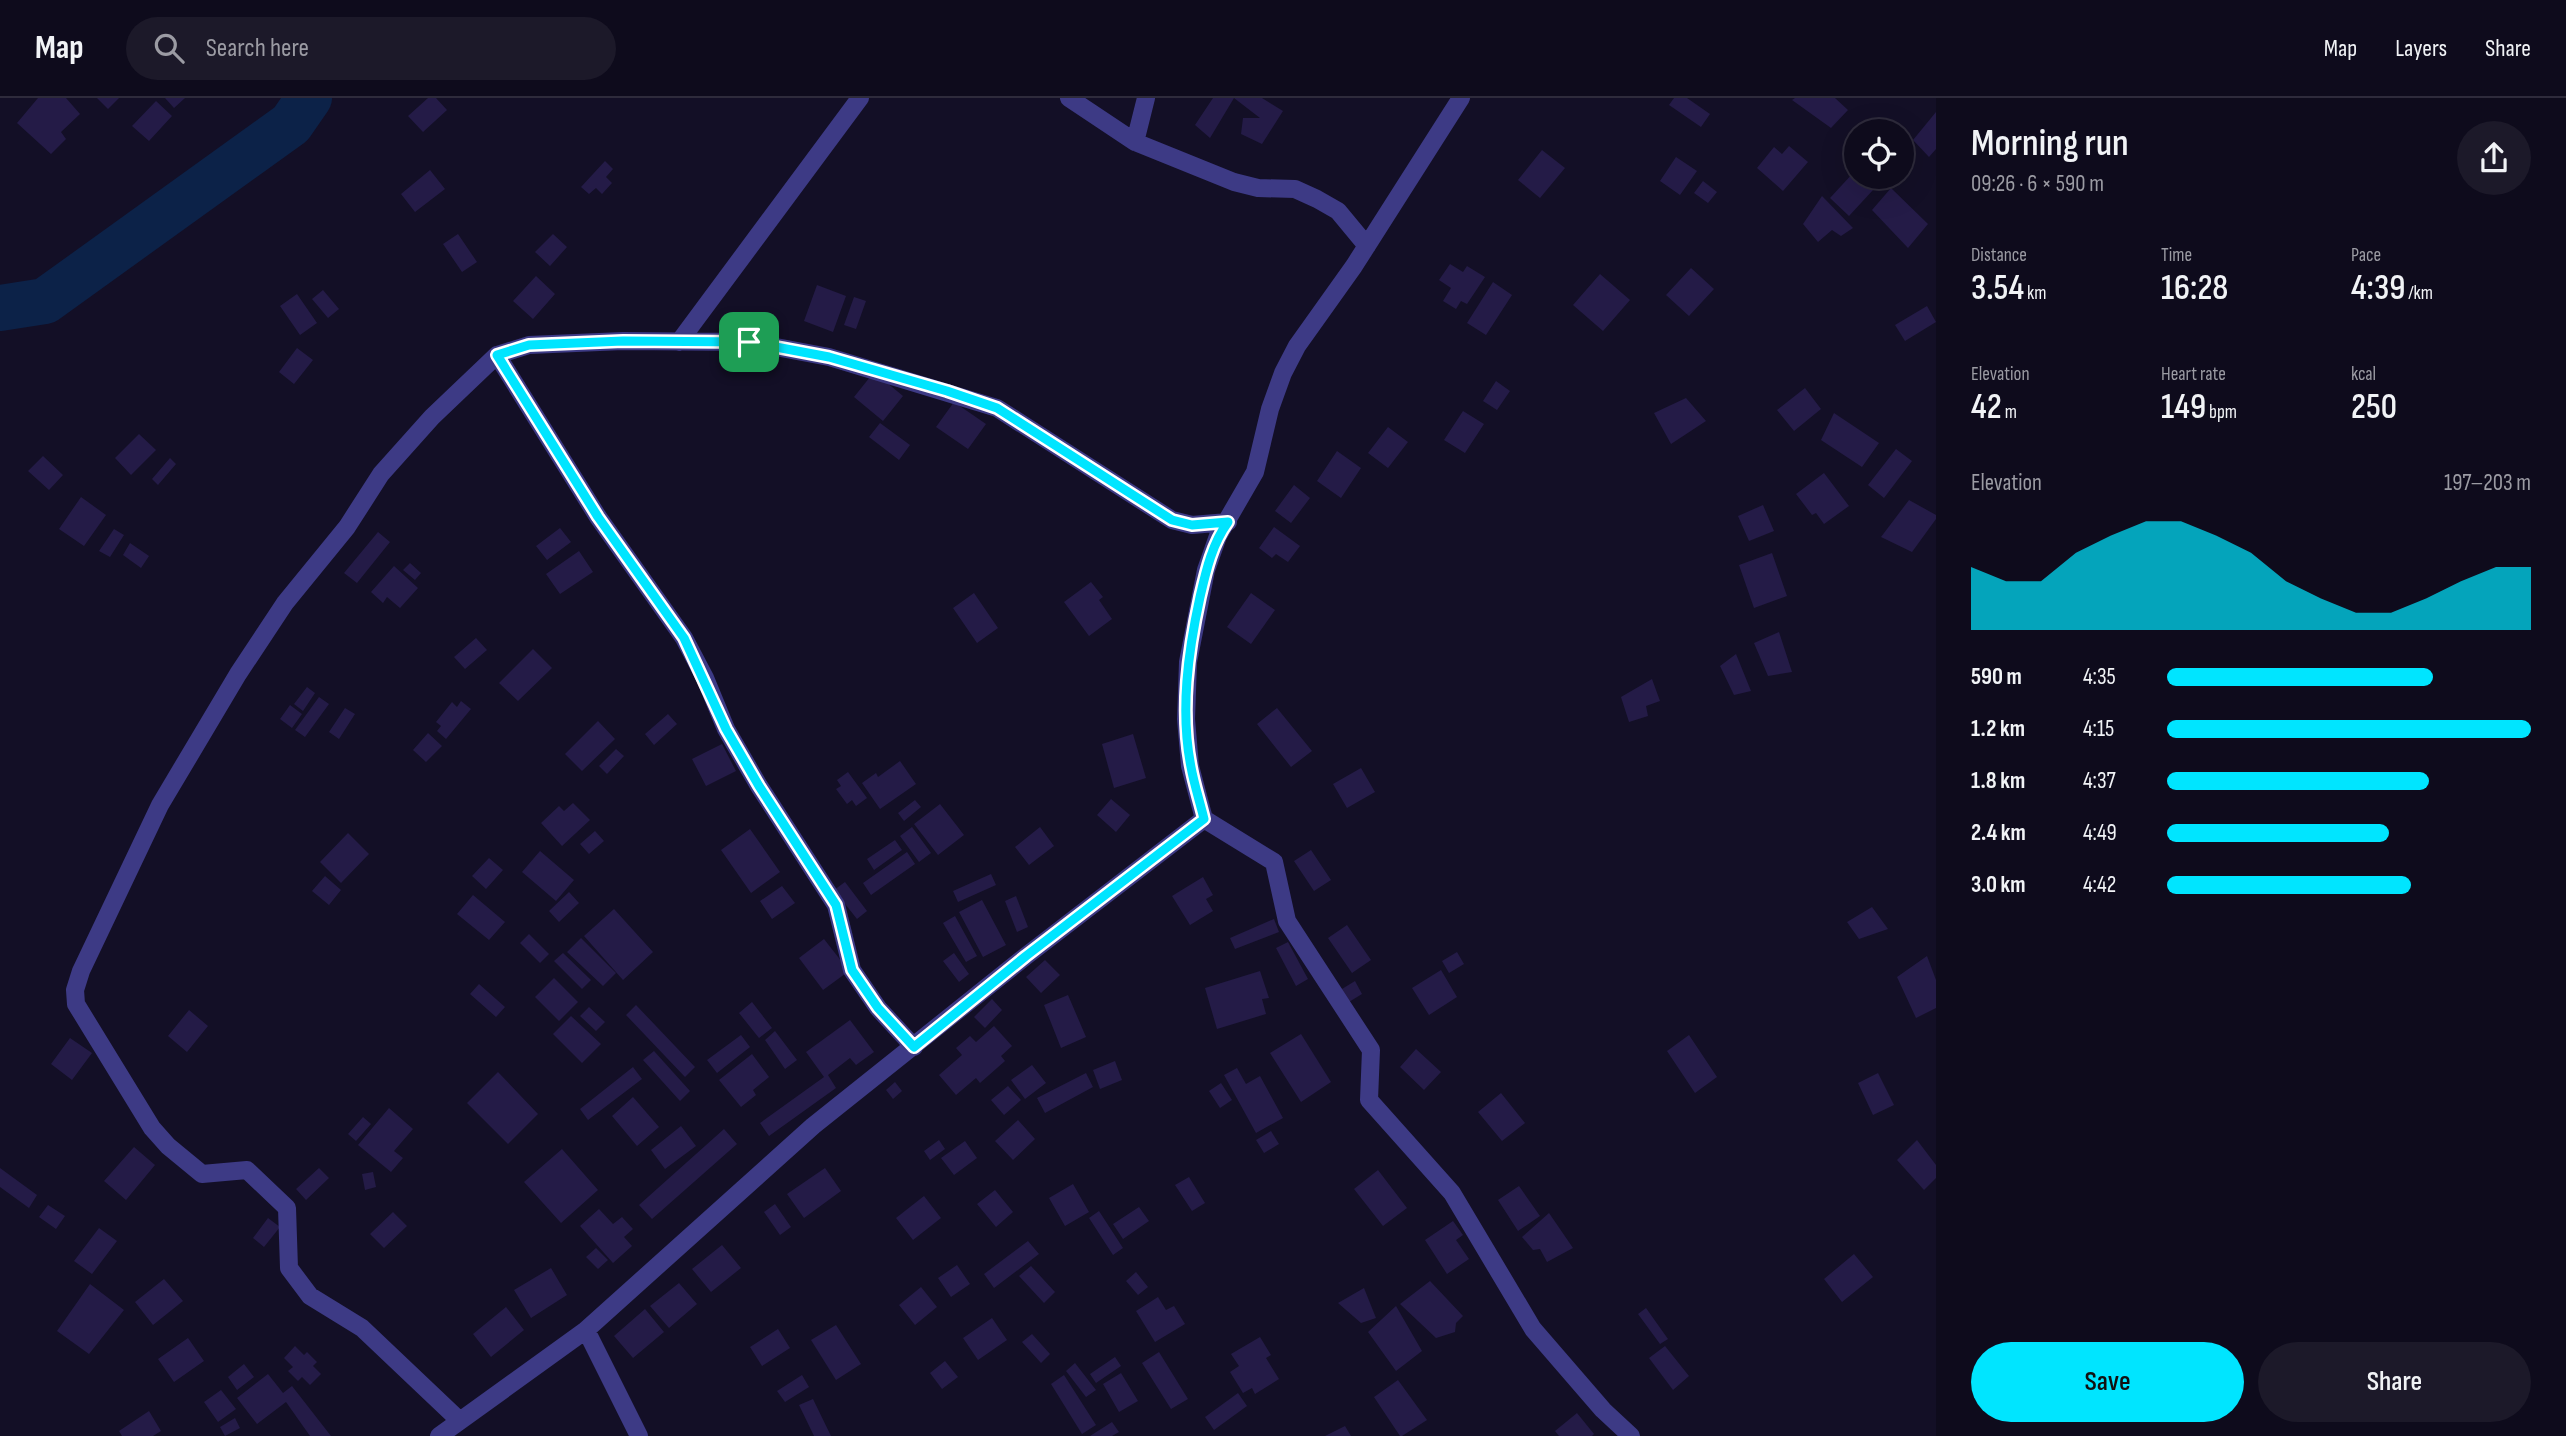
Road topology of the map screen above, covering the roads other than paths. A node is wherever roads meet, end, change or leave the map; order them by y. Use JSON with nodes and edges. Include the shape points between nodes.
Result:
{"nodes":[{"id":1,"x":860,"y":98,"type":"edge"},
{"id":2,"x":1069,"y":98,"type":"edge"},
{"id":3,"x":1146,"y":98,"type":"edge"},
{"id":4,"x":1461,"y":98,"type":"edge"},
{"id":5,"x":1135,"y":142,"type":"junction"},
{"id":6,"x":1367,"y":246,"type":"junction"},
{"id":7,"x":679,"y":342,"type":"junction"},
{"id":8,"x":497,"y":355,"type":"junction"},
{"id":9,"x":1228,"y":522,"type":"junction"},
{"id":10,"x":1204,"y":819,"type":"junction"},
{"id":11,"x":914,"y":1047,"type":"junction"},
{"id":12,"x":586,"y":1330,"type":"junction"},
{"id":13,"x":460,"y":1421,"type":"junction"},
{"id":14,"x":439,"y":1436,"type":"edge"},
{"id":15,"x":639,"y":1436,"type":"edge"},
{"id":16,"x":1631,"y":1436,"type":"edge"}],
"edges":[{"from":1,"to":7,"type":"street"},
{"from":2,"to":5,"type":"street"},
{"from":3,"to":5,"type":"street"},
{"from":4,"to":6,"type":"street"},
{"from":5,"to":6,"type":"street","via":[[1234,182],[1295,189],[1338,211]]},
{"from":6,"to":9,"type":"street","via":[[1283,373],[1255,472]]},
{"from":7,"to":8,"type":"street","via":[[529,345]]},
{"from":7,"to":9,"type":"street","via":[[749,342],[829,357],[947,391],[997,408],[1172,520],[1192,525]]},
{"from":8,"to":11,"type":"street","via":[[598,517],[684,638],[726,729],[836,905],[852,970],[878,1008]]},
{"from":8,"to":13,"type":"street","via":[[381,474],[347,527],[285,603],[160,805],[75,989],[76,1004],[167,1146],[202,1174],[247,1170],[287,1208],[289,1268],[310,1296],[362,1328]]},
{"from":9,"to":10,"type":"street","via":[[1206,570],[1188,662],[1187,730]]},
{"from":10,"to":11,"type":"street"},
{"from":10,"to":16,"type":"street","via":[[1275,862],[1287,921],[1371,1050],[1369,1100],[1452,1193],[1533,1329]]},
{"from":11,"to":12,"type":"street","via":[[813,1126]]},
{"from":12,"to":13,"type":"street"},
{"from":12,"to":15,"type":"street"},
{"from":13,"to":14,"type":"street"}]}
